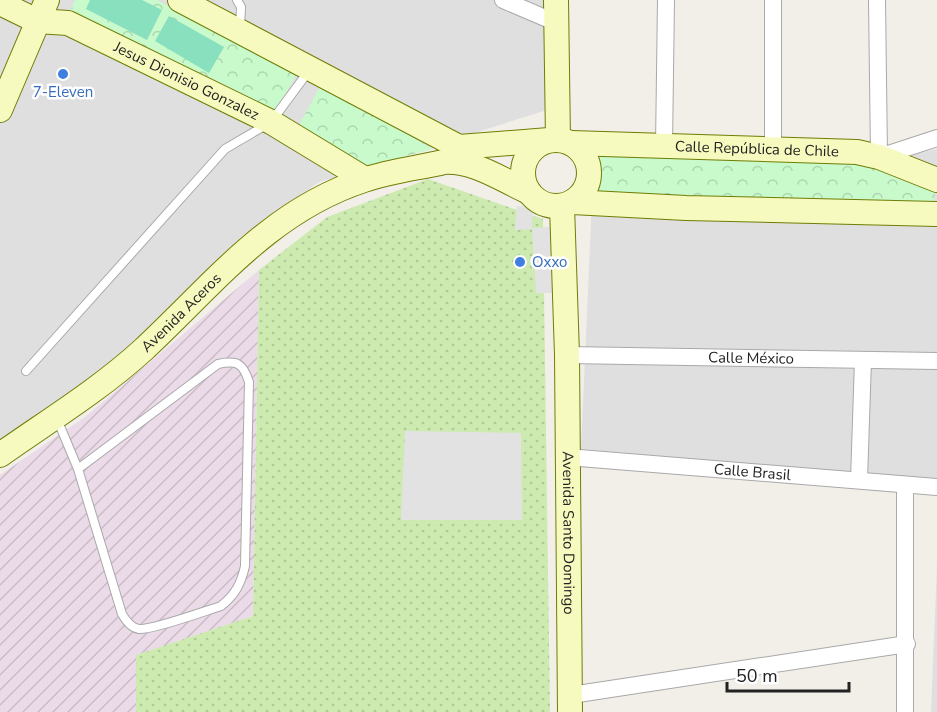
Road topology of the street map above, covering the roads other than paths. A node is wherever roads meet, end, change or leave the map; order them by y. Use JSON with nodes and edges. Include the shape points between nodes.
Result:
{"nodes":[{"id":1,"x":180,"y":0,"type":"edge"},
{"id":2,"x":237,"y":0,"type":"edge"},
{"id":3,"x":503,"y":0,"type":"edge"},
{"id":4,"x":666,"y":0,"type":"edge"},
{"id":5,"x":773,"y":0,"type":"edge"},
{"id":6,"x":877,"y":0,"type":"edge"},
{"id":7,"x":0,"y":3,"type":"edge"},
{"id":8,"x":42,"y":10,"type":"edge"},
{"id":9,"x":556,"y":11,"type":"edge"},
{"id":10,"x":240,"y":32,"type":"junction"},
{"id":11,"x":310,"y":69,"type":"junction"},
{"id":12,"x":0,"y":110,"type":"edge"},
{"id":13,"x":271,"y":122,"type":"junction"},
{"id":14,"x":937,"y":138,"type":"edge"},
{"id":15,"x":560,"y":141,"type":"junction"},
{"id":16,"x":664,"y":146,"type":"junction"},
{"id":17,"x":773,"y":149,"type":"junction"},
{"id":18,"x":456,"y":154,"type":"junction"},
{"id":19,"x":879,"y":157,"type":"junction"},
{"id":20,"x":365,"y":179,"type":"junction"},
{"id":21,"x":937,"y":180,"type":"edge"},
{"id":22,"x":529,"y":192,"type":"junction"},
{"id":23,"x":567,"y":204,"type":"junction"},
{"id":24,"x":937,"y":214,"type":"edge"},
{"id":25,"x":567,"y":355,"type":"junction"},
{"id":26,"x":863,"y":360,"type":"junction"},
{"id":27,"x":937,"y":361,"type":"edge"},
{"id":28,"x":26,"y":371,"type":"dead end"},
{"id":29,"x":56,"y":416,"type":"junction"},
{"id":30,"x":0,"y":455,"type":"edge"},
{"id":31,"x":567,"y":457,"type":"junction"},
{"id":32,"x":78,"y":469,"type":"junction"},
{"id":33,"x":859,"y":480,"type":"junction"},
{"id":34,"x":905,"y":485,"type":"junction"},
{"id":35,"x":937,"y":487,"type":"edge"},
{"id":36,"x":907,"y":644,"type":"junction"},
{"id":37,"x":571,"y":704,"type":"edge"},
{"id":38,"x":905,"y":712,"type":"edge"}],
"edges":[{"from":1,"to":10,"type":"street"},
{"from":2,"to":10,"type":"lane","via":[[241,7]]},
{"from":3,"to":9,"type":"street"},
{"from":4,"to":16,"type":"street"},
{"from":5,"to":17,"type":"street"},
{"from":6,"to":19,"type":"street"},
{"from":7,"to":8,"type":"street","name":"Jesus Dionisio Gonzalez"},
{"from":8,"to":12,"type":"street"},
{"from":8,"to":13,"type":"street","name":"Jesus Dionisio Gonzalez"},
{"from":9,"to":15,"type":"street"},
{"from":10,"to":11,"type":"street"},
{"from":11,"to":13,"type":"lane"},
{"from":11,"to":18,"type":"street"},
{"from":13,"to":20,"type":"street","name":"Jesus Dionisio Gonzalez"},
{"from":13,"to":28,"type":"lane","via":[[225,149]]},
{"from":14,"to":19,"type":"street"},
{"from":15,"to":16,"type":"street","name":"Calle República de Chile"},
{"from":15,"to":18,"type":"street"},
{"from":15,"to":22,"type":"street","via":[[533,149],[524,165]]},
{"from":15,"to":23,"type":"street","via":[[580,149],[589,167],[586,188]]},
{"from":16,"to":17,"type":"street","name":"Calle República de Chile"},
{"from":17,"to":19,"type":"street","name":"Calle República de Chile","via":[[828,149]]},
{"from":18,"to":20,"type":"street","name":"Avenida Aceros","via":[[444,162]]},
{"from":18,"to":22,"type":"street"},
{"from":19,"to":21,"type":"street","name":"Calle República de Chile"},
{"from":20,"to":29,"type":"street","name":"Avenida Aceros","via":[[298,212],[250,245],[116,373]]},
{"from":22,"to":23,"type":"street","via":[[544,204]]},
{"from":23,"to":24,"type":"street"},
{"from":23,"to":25,"type":"street","name":"Avenida Santo Domingo"},
{"from":25,"to":26,"type":"street","name":"Calle México"},
{"from":25,"to":31,"type":"street","name":"Avenida Santo Domingo"},
{"from":26,"to":27,"type":"street","name":"Calle México"},
{"from":26,"to":33,"type":"street"},
{"from":29,"to":30,"type":"street","name":"Avenida Aceros"},
{"from":29,"to":32,"type":"lane"},
{"from":31,"to":33,"type":"street","name":"Calle Brasil"},
{"from":31,"to":37,"type":"street","name":"Avenida Santo Domingo"},
{"from":32,"to":32,"type":"lane","via":[[122,614],[133,627],[148,628],[221,606],[238,589],[245,566],[249,382],[240,364],[218,364]]},
{"from":33,"to":34,"type":"street","name":"Calle Brasil"},
{"from":34,"to":35,"type":"street","name":"Calle Brasil"},
{"from":34,"to":36,"type":"street"},
{"from":36,"to":37,"type":"street"},
{"from":36,"to":38,"type":"street"}]}
